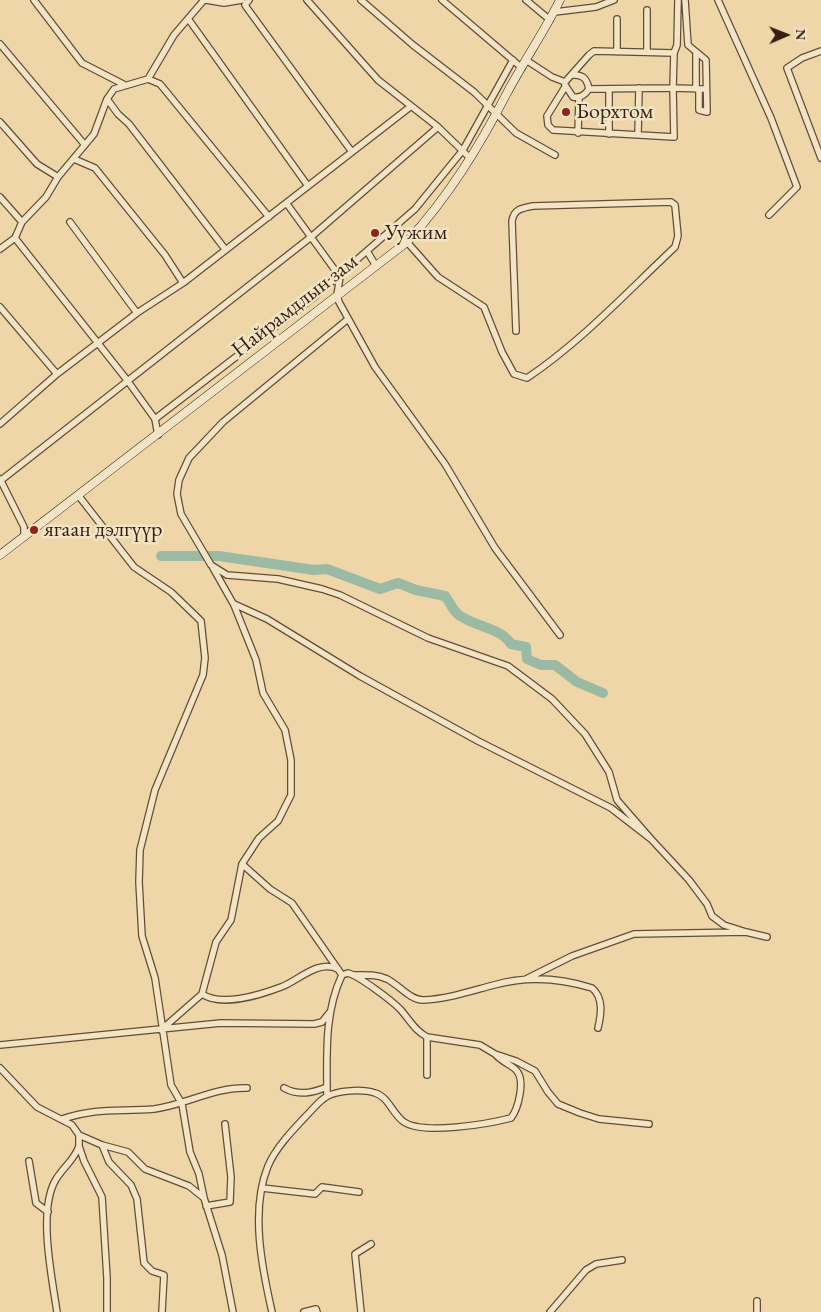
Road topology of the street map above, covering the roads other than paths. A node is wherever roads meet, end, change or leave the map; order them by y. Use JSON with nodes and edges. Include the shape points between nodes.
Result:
{"nodes":[{"id":1,"x":34,"y":0,"type":"edge"},
{"id":2,"x":205,"y":0,"type":"edge"},
{"id":3,"x":244,"y":0,"type":"edge"},
{"id":4,"x":249,"y":0,"type":"edge"},
{"id":5,"x":307,"y":0,"type":"edge"},
{"id":6,"x":361,"y":0,"type":"edge"},
{"id":7,"x":442,"y":0,"type":"edge"},
{"id":8,"x":526,"y":0,"type":"edge"},
{"id":9,"x":560,"y":0,"type":"edge"},
{"id":10,"x":614,"y":0,"type":"edge"},
{"id":11,"x":678,"y":0,"type":"edge"},
{"id":12,"x":685,"y":0,"type":"edge"},
{"id":13,"x":718,"y":0,"type":"edge"},
{"id":14,"x":646,"y":10,"type":"dead end"},
{"id":15,"x":555,"y":12,"type":"junction"},
{"id":16,"x":189,"y":20,"type":"junction"},
{"id":17,"x":550,"y":20,"type":"junction"},
{"id":18,"x":617,"y":20,"type":"dead end"},
{"id":19,"x":0,"y":44,"type":"edge"},
{"id":20,"x":688,"y":45,"type":"junction"},
{"id":21,"x":675,"y":51,"type":"junction"},
{"id":22,"x":821,"y":51,"type":"edge"},
{"id":23,"x":617,"y":52,"type":"junction"},
{"id":24,"x":647,"y":52,"type":"junction"},
{"id":25,"x":696,"y":53,"type":"junction"},
{"id":26,"x":513,"y":60,"type":"junction"},
{"id":27,"x":526,"y":60,"type":"junction"},
{"id":28,"x":522,"y":68,"type":"junction"},
{"id":29,"x":572,"y":75,"type":"junction"},
{"id":30,"x":148,"y":79,"type":"junction"},
{"id":31,"x":123,"y":84,"type":"junction"},
{"id":32,"x":565,"y":85,"type":"junction"},
{"id":33,"x":639,"y":88,"type":"junction"},
{"id":34,"x":674,"y":88,"type":"junction"},
{"id":35,"x":589,"y":89,"type":"junction"},
{"id":36,"x":609,"y":89,"type":"junction"},
{"id":37,"x":697,"y":89,"type":"junction"},
{"id":38,"x":706,"y":89,"type":"junction"},
{"id":39,"x":579,"y":98,"type":"junction"},
{"id":40,"x":107,"y":100,"type":"junction"},
{"id":41,"x":488,"y":105,"type":"junction"},
{"id":42,"x":410,"y":107,"type":"junction"},
{"id":43,"x":498,"y":114,"type":"junction"},
{"id":44,"x":0,"y":122,"type":"edge"},
{"id":45,"x":438,"y":127,"type":"junction"},
{"id":46,"x":578,"y":132,"type":"junction"},
{"id":47,"x":609,"y":134,"type":"junction"},
{"id":48,"x":638,"y":136,"type":"junction"},
{"id":49,"x":85,"y":144,"type":"junction"},
{"id":50,"x":463,"y":150,"type":"junction"},
{"id":51,"x":352,"y":152,"type":"junction"},
{"id":52,"x":556,"y":155,"type":"dead end"},
{"id":53,"x":470,"y":158,"type":"junction"},
{"id":54,"x":821,"y":158,"type":"edge"},
{"id":55,"x":74,"y":159,"type":"junction"},
{"id":56,"x":58,"y":178,"type":"junction"},
{"id":57,"x":308,"y":186,"type":"junction"},
{"id":58,"x":0,"y":197,"type":"edge"},
{"id":59,"x":287,"y":204,"type":"junction"},
{"id":60,"x":769,"y":215,"type":"dead end"},
{"id":61,"x":269,"y":217,"type":"junction"},
{"id":62,"x":22,"y":222,"type":"junction"},
{"id":63,"x":70,"y":222,"type":"dead end"},
{"id":64,"x":311,"y":237,"type":"junction"},
{"id":65,"x":15,"y":238,"type":"junction"},
{"id":66,"x":407,"y":242,"type":"junction"},
{"id":67,"x":0,"y":249,"type":"edge"},
{"id":68,"x":224,"y":249,"type":"junction"},
{"id":69,"x":367,"y":251,"type":"junction"},
{"id":70,"x":376,"y":266,"type":"junction"},
{"id":71,"x":339,"y":275,"type":"junction"},
{"id":72,"x":183,"y":282,"type":"junction"},
{"id":73,"x":337,"y":296,"type":"junction"},
{"id":74,"x":0,"y":307,"type":"edge"},
{"id":75,"x":137,"y":313,"type":"junction"},
{"id":76,"x":348,"y":319,"type":"junction"},
{"id":77,"x":516,"y":331,"type":"dead end"},
{"id":78,"x":97,"y":343,"type":"junction"},
{"id":79,"x":57,"y":374,"type":"junction"},
{"id":80,"x":127,"y":380,"type":"junction"},
{"id":81,"x":155,"y":419,"type":"junction"},
{"id":82,"x":0,"y":424,"type":"edge"},
{"id":83,"x":158,"y":435,"type":"junction"},
{"id":84,"x":0,"y":480,"type":"edge"},
{"id":85,"x":78,"y":495,"type":"junction"},
{"id":86,"x":24,"y":537,"type":"junction"},
{"id":87,"x":0,"y":555,"type":"edge"},
{"id":88,"x":211,"y":565,"type":"junction"},
{"id":89,"x":234,"y":604,"type":"junction"},
{"id":90,"x":560,"y":636,"type":"dead end"},
{"id":91,"x":651,"y":839,"type":"junction"},
{"id":92,"x":242,"y":864,"type":"junction"},
{"id":93,"x":746,"y":932,"type":"junction"},
{"id":94,"x":767,"y":937,"type":"dead end"},
{"id":95,"x":340,"y":972,"type":"junction"},
{"id":96,"x":354,"y":975,"type":"junction"},
{"id":97,"x":524,"y":980,"type":"junction"},
{"id":98,"x":202,"y":994,"type":"junction"},
{"id":99,"x":330,"y":1012,"type":"junction"},
{"id":100,"x":598,"y":1028,"type":"dead end"},
{"id":101,"x":161,"y":1030,"type":"junction"},
{"id":102,"x":427,"y":1037,"type":"junction"},
{"id":103,"x":0,"y":1045,"type":"edge"},
{"id":104,"x":495,"y":1054,"type":"junction"},
{"id":105,"x":0,"y":1068,"type":"edge"},
{"id":106,"x":427,"y":1075,"type":"dead end"},
{"id":107,"x":327,"y":1087,"type":"junction"},
{"id":108,"x":247,"y":1088,"type":"dead end"},
{"id":109,"x":284,"y":1088,"type":"dead end"},
{"id":110,"x":327,"y":1096,"type":"junction"},
{"id":111,"x":182,"y":1104,"type":"junction"},
{"id":112,"x":62,"y":1119,"type":"junction"},
{"id":113,"x":225,"y":1124,"type":"dead end"},
{"id":114,"x":649,"y":1124,"type":"dead end"},
{"id":115,"x":79,"y":1135,"type":"junction"},
{"id":116,"x":102,"y":1145,"type":"junction"},
{"id":117,"x":78,"y":1146,"type":"junction"},
{"id":118,"x":29,"y":1161,"type":"dead end"},
{"id":119,"x":262,"y":1188,"type":"junction"},
{"id":120,"x":359,"y":1192,"type":"dead end"},
{"id":121,"x":204,"y":1198,"type":"junction"},
{"id":122,"x":206,"y":1206,"type":"junction"},
{"id":123,"x":48,"y":1212,"type":"junction"},
{"id":124,"x":371,"y":1244,"type":"dead end"},
{"id":125,"x":622,"y":1260,"type":"dead end"},
{"id":126,"x":757,"y":1301,"type":"dead end"},
{"id":127,"x":57,"y":1312,"type":"edge"},
{"id":128,"x":107,"y":1312,"type":"edge"},
{"id":129,"x":162,"y":1312,"type":"edge"},
{"id":130,"x":233,"y":1312,"type":"edge"},
{"id":131,"x":272,"y":1312,"type":"edge"},
{"id":132,"x":304,"y":1312,"type":"edge"},
{"id":133,"x":317,"y":1312,"type":"edge"},
{"id":134,"x":361,"y":1312,"type":"edge"},
{"id":135,"x":550,"y":1312,"type":"edge"},
{"id":136,"x":757,"y":1312,"type":"edge"}],
"edges":[{"from":1,"to":31,"type":"street","via":[[82,63]]},
{"from":2,"to":3,"type":"street","via":[[224,3]]},
{"from":2,"to":16,"type":"street"},
{"from":3,"to":4,"type":"street"},
{"from":4,"to":51,"type":"street","via":[[245,5],[247,8]]},
{"from":5,"to":42,"type":"street","via":[[365,66]]},
{"from":6,"to":41,"type":"street"},
{"from":7,"to":26,"type":"street"},
{"from":8,"to":17,"type":"street"},
{"from":9,"to":15,"type":"main road","name":"Найрамдлын зам"},
{"from":10,"to":15,"type":"street"},
{"from":11,"to":21,"type":"street"},
{"from":12,"to":20,"type":"street"},
{"from":13,"to":60,"type":"street","via":[[771,118],[797,187]]},
{"from":14,"to":24,"type":"street"},
{"from":15,"to":17,"type":"main road","name":"Найрамдлын зам"},
{"from":16,"to":30,"type":"street","via":[[174,34]]},
{"from":16,"to":57,"type":"street"},
{"from":17,"to":27,"type":"main road","name":"Найрамдлын зам"},
{"from":18,"to":23,"type":"street"},
{"from":19,"to":49,"type":"street"},
{"from":20,"to":21,"type":"street"},
{"from":20,"to":25,"type":"street"},
{"from":21,"to":24,"type":"street"},
{"from":21,"to":34,"type":"street"},
{"from":22,"to":54,"type":"street","via":[[787,68]]},
{"from":23,"to":24,"type":"street"},
{"from":23,"to":29,"type":"street","via":[[592,52]]},
{"from":25,"to":37,"type":"street"},
{"from":25,"to":38,"type":"street","via":[[706,60]]},
{"from":26,"to":28,"type":"street"},
{"from":26,"to":41,"type":"street"},
{"from":27,"to":28,"type":"main road","name":"Найрамдлын зам"},
{"from":27,"to":32,"type":"street"},
{"from":28,"to":43,"type":"main road","name":"Найрамдлын зам"},
{"from":29,"to":32,"type":"street"},
{"from":29,"to":35,"type":"street","via":[[583,76]]},
{"from":30,"to":31,"type":"street"},
{"from":30,"to":61,"type":"street","via":[[160,84]]},
{"from":31,"to":40,"type":"street","via":[[114,88]]},
{"from":32,"to":39,"type":"street","via":[[569,95]]},
{"from":32,"to":46,"type":"street","via":[[547,116],[548,125],[559,132]]},
{"from":33,"to":34,"type":"street"},
{"from":33,"to":36,"type":"street"},
{"from":33,"to":48,"type":"street"},
{"from":34,"to":37,"type":"street"},
{"from":34,"to":48,"type":"street","via":[[674,137]]},
{"from":35,"to":36,"type":"street"},
{"from":35,"to":39,"type":"street"},
{"from":36,"to":47,"type":"street"},
{"from":37,"to":38,"type":"street"},
{"from":37,"to":38,"type":"street","via":[[699,110],[704,113],[707,112]]},
{"from":39,"to":46,"type":"street"},
{"from":40,"to":49,"type":"street","via":[[94,134]]},
{"from":40,"to":68,"type":"street"},
{"from":41,"to":43,"type":"street"},
{"from":41,"to":50,"type":"street"},
{"from":42,"to":45,"type":"street"},
{"from":42,"to":51,"type":"street"},
{"from":43,"to":52,"type":"street","via":[[516,133]]},
{"from":43,"to":53,"type":"main road","name":"Найрамдлын зам"},
{"from":44,"to":56,"type":"street","via":[[37,164]]},
{"from":45,"to":50,"type":"street"},
{"from":45,"to":64,"type":"street"},
{"from":46,"to":47,"type":"street"},
{"from":47,"to":48,"type":"street"},
{"from":49,"to":55,"type":"street"},
{"from":50,"to":53,"type":"street"},
{"from":50,"to":69,"type":"street","via":[[416,209]]},
{"from":51,"to":57,"type":"street"},
{"from":53,"to":66,"type":"main road","name":"Найрамдлын зам","via":[[436,211]]},
{"from":55,"to":56,"type":"street"},
{"from":55,"to":72,"type":"street","via":[[95,168]]},
{"from":56,"to":62,"type":"street","via":[[46,197]]},
{"from":57,"to":59,"type":"street"},
{"from":58,"to":62,"type":"street"},
{"from":59,"to":61,"type":"street"},
{"from":59,"to":64,"type":"street"},
{"from":61,"to":68,"type":"street"},
{"from":62,"to":65,"type":"street"},
{"from":63,"to":75,"type":"street"},
{"from":64,"to":71,"type":"street"},
{"from":64,"to":80,"type":"street"},
{"from":65,"to":67,"type":"street"},
{"from":65,"to":78,"type":"street"},
{"from":66,"to":70,"type":"main road","name":"Найрамдлын зам"},
{"from":66,"to":77,"type":"street","via":[[438,277],[484,307],[514,374],[527,378],[675,247],[678,236],[676,205],[671,202],[518,209],[512,221]]},
{"from":68,"to":72,"type":"street"},
{"from":69,"to":70,"type":"street"},
{"from":69,"to":71,"type":"street"},
{"from":70,"to":73,"type":"main road","name":"Найрамдлын зам"},
{"from":71,"to":73,"type":"street"},
{"from":71,"to":81,"type":"street"},
{"from":72,"to":75,"type":"street"},
{"from":73,"to":76,"type":"street"},
{"from":73,"to":83,"type":"main road","name":"Найрамдлын зам"},
{"from":74,"to":79,"type":"street"},
{"from":75,"to":78,"type":"street"},
{"from":76,"to":88,"type":"street","via":[[223,422],[189,458],[179,480],[178,502],[181,514]]},
{"from":76,"to":90,"type":"street","via":[[375,367],[445,464],[495,548]]},
{"from":78,"to":79,"type":"street"},
{"from":78,"to":80,"type":"street"},
{"from":79,"to":82,"type":"street"},
{"from":80,"to":81,"type":"street"},
{"from":80,"to":84,"type":"street"},
{"from":81,"to":83,"type":"street"},
{"from":83,"to":85,"type":"main road","name":"Найрамдлын зам"},
{"from":84,"to":86,"type":"street","via":[[24,527]]},
{"from":85,"to":86,"type":"main road","name":"Найрамдлын зам"},
{"from":85,"to":101,"type":"street","via":[[134,567],[184,603],[201,621],[203,629],[206,658],[203,676],[155,790],[140,850],[142,936],[155,978]]},
{"from":86,"to":87,"type":"main road","name":"Найрамдлын зам"},
{"from":88,"to":89,"type":"street"},
{"from":88,"to":91,"type":"street","via":[[227,575],[278,579],[340,595],[428,638],[508,666],[552,699],[585,734],[609,772],[617,800]]},
{"from":89,"to":91,"type":"street","via":[[267,619],[360,676],[478,741],[611,808]]},
{"from":89,"to":92,"type":"street","via":[[256,660],[263,692],[285,730],[292,772],[291,795],[278,821],[259,838]]},
{"from":91,"to":93,"type":"street","via":[[689,880],[712,916],[724,925]]},
{"from":92,"to":95,"type":"street","via":[[292,903]]},
{"from":92,"to":98,"type":"street","via":[[231,920],[216,942]]},
{"from":93,"to":94,"type":"street"},
{"from":93,"to":97,"type":"street","via":[[634,934],[572,956]]},
{"from":95,"to":96,"type":"street"},
{"from":95,"to":98,"type":"street","via":[[327,966],[282,987],[243,997],[210,999]]},
{"from":95,"to":99,"type":"street"},
{"from":96,"to":97,"type":"street","via":[[380,977],[422,1000],[463,995]]},
{"from":96,"to":102,"type":"street","via":[[387,997]]},
{"from":97,"to":100,"type":"street","via":[[560,980],[592,988],[600,1003]]},
{"from":98,"to":101,"type":"street"},
{"from":99,"to":101,"type":"street","via":[[322,1022],[314,1024],[221,1023]]},
{"from":99,"to":107,"type":"street"},
{"from":101,"to":103,"type":"street"},
{"from":101,"to":111,"type":"street","via":[[171,1085]]},
{"from":102,"to":104,"type":"street","via":[[480,1045]]},
{"from":102,"to":106,"type":"street"},
{"from":104,"to":110,"type":"street","via":[[502,1063],[516,1069],[520,1077],[517,1110],[511,1118],[486,1124],[431,1129],[414,1127],[404,1122],[386,1099],[375,1093],[345,1092]]},
{"from":104,"to":114,"type":"street","via":[[535,1071],[558,1104],[599,1119]]},
{"from":105,"to":112,"type":"street","via":[[37,1107]]},
{"from":107,"to":109,"type":"street","via":[[312,1093]]},
{"from":107,"to":110,"type":"street"},
{"from":108,"to":111,"type":"street","via":[[214,1091]]},
{"from":110,"to":119,"type":"street","via":[[287,1137],[268,1165]]},
{"from":111,"to":112,"type":"street","via":[[153,1109],[94,1110]]},
{"from":111,"to":121,"type":"street","via":[[190,1152]]},
{"from":112,"to":115,"type":"street"},
{"from":113,"to":122,"type":"street","via":[[231,1177],[230,1202]]},
{"from":115,"to":116,"type":"street"},
{"from":115,"to":117,"type":"street"},
{"from":116,"to":121,"type":"street","via":[[128,1152],[145,1168],[189,1186]]},
{"from":116,"to":129,"type":"street","via":[[110,1162],[131,1185],[137,1199],[144,1264],[164,1275]]},
{"from":117,"to":123,"type":"street","via":[[75,1157],[55,1181]]},
{"from":117,"to":128,"type":"street","via":[[102,1197]]},
{"from":118,"to":123,"type":"street","via":[[36,1204]]},
{"from":119,"to":120,"type":"street","via":[[314,1194],[322,1187]]},
{"from":119,"to":131,"type":"street","via":[[259,1234],[262,1269]]},
{"from":121,"to":122,"type":"street"},
{"from":122,"to":130,"type":"street","via":[[222,1255]]},
{"from":123,"to":127,"type":"street"},
{"from":124,"to":134,"type":"street","via":[[355,1254]]},
{"from":125,"to":135,"type":"street","via":[[596,1264],[586,1270]]},
{"from":126,"to":136,"type":"street"},
{"from":132,"to":133,"type":"street","via":[[316,1309]]}]}
